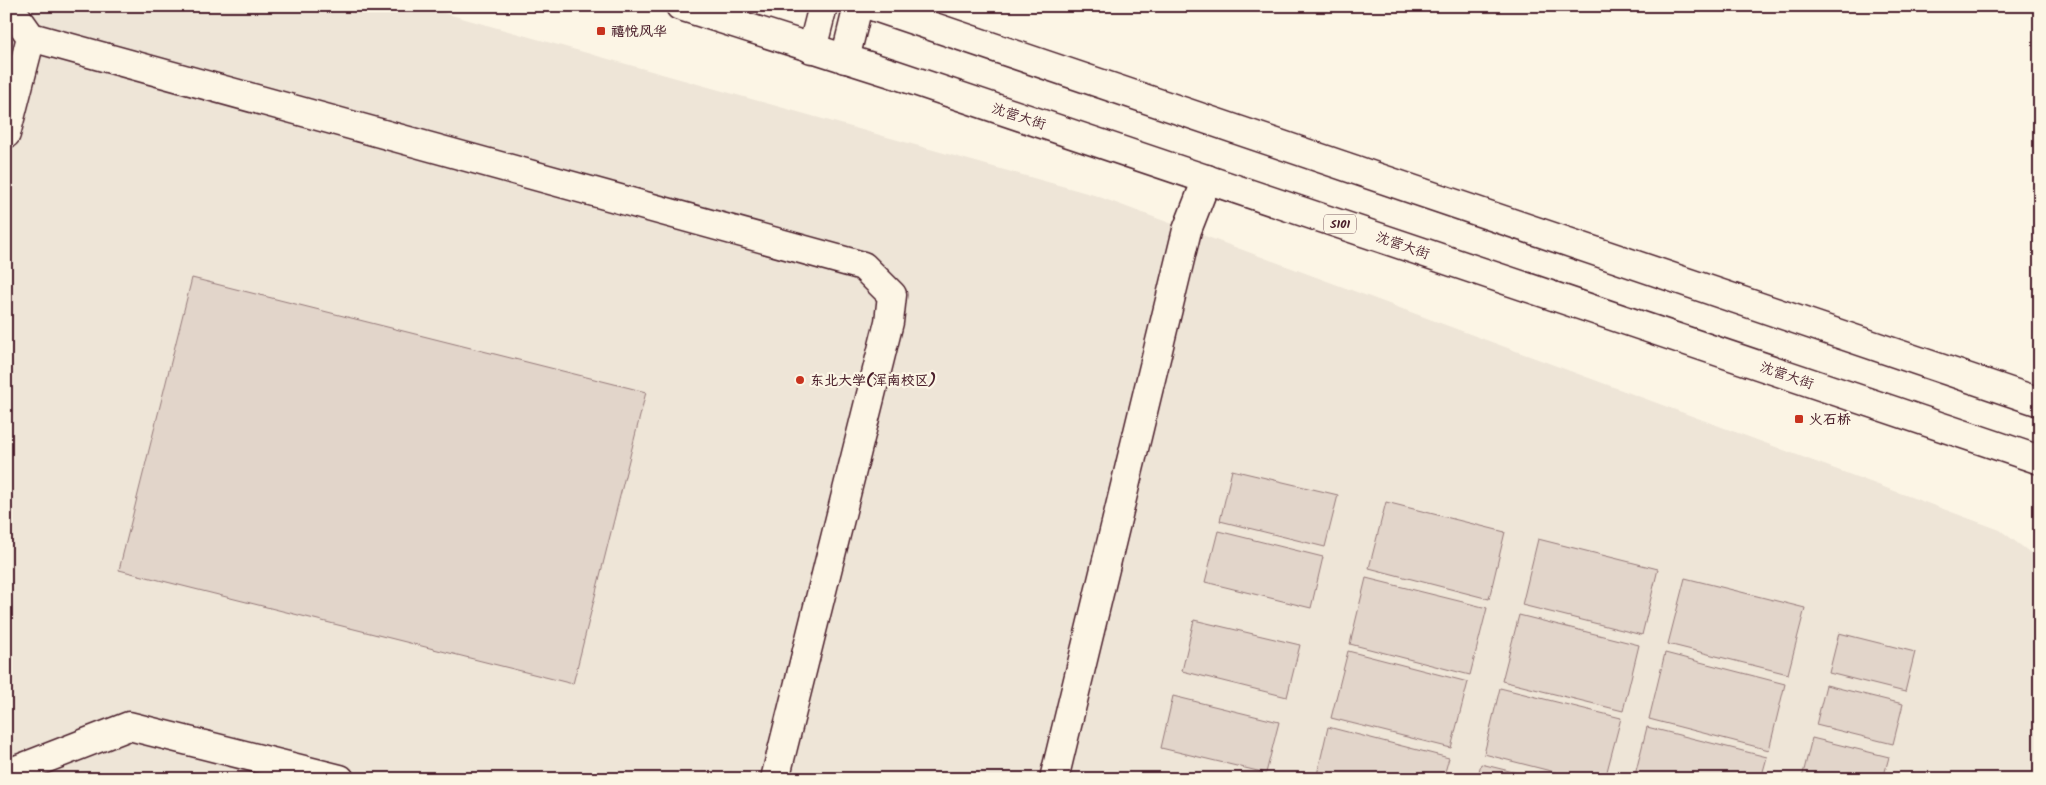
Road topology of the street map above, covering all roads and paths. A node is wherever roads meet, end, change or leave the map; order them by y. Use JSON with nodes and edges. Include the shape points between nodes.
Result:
{"nodes":[{"id":1,"x":9,"y":6,"type":"edge"},
{"id":2,"x":680,"y":6,"type":"edge"},
{"id":3,"x":824,"y":6,"type":"edge"},
{"id":4,"x":858,"y":6,"type":"edge"},
{"id":5,"x":872,"y":6,"type":"edge"},
{"id":6,"x":31,"y":37,"type":"junction"},
{"id":7,"x":812,"y":49,"type":"junction"},
{"id":8,"x":845,"y":59,"type":"junction"},
{"id":9,"x":6,"y":134,"type":"edge"},
{"id":10,"x":1207,"y":179,"type":"junction"},
{"id":11,"x":1995,"y":387,"type":"junction"},
{"id":12,"x":2040,"y":394,"type":"edge"},
{"id":13,"x":2040,"y":402,"type":"edge"},
{"id":14,"x":1999,"y":447,"type":"junction"},
{"id":15,"x":2040,"y":460,"type":"edge"},
{"id":16,"x":2040,"y":469,"type":"edge"},
{"id":17,"x":6,"y":774,"type":"edge"},
{"id":18,"x":340,"y":779,"type":"edge"},
{"id":19,"x":776,"y":779,"type":"edge"},
{"id":20,"x":1054,"y":779,"type":"edge"}],
"edges":[{"from":1,"to":6,"type":"main road"},
{"from":2,"to":7,"type":"main road","name":"沈营大街","number":"S101"},
{"from":3,"to":7,"type":"main road"},
{"from":4,"to":8,"type":"main road"},
{"from":5,"to":11,"type":"main road"},
{"from":6,"to":9,"type":"main road"},
{"from":6,"to":19,"type":"main road","via":[[863,266],[892,295],[889,322]]},
{"from":7,"to":8,"type":"main road","name":"沈营大街","number":"S101"},
{"from":8,"to":10,"type":"main road","name":"沈营大街","number":"S101"},
{"from":10,"to":14,"type":"main road","name":"沈营大街","number":"S101"},
{"from":10,"to":20,"type":"main road","via":[[1187,230]]},
{"from":11,"to":12,"type":"main road"},
{"from":11,"to":13,"type":"main road"},
{"from":14,"to":15,"type":"main road","name":"沈营大街","number":"S101"},
{"from":14,"to":16,"type":"main road"},
{"from":17,"to":18,"type":"main road","via":[[129,726]]}]}
